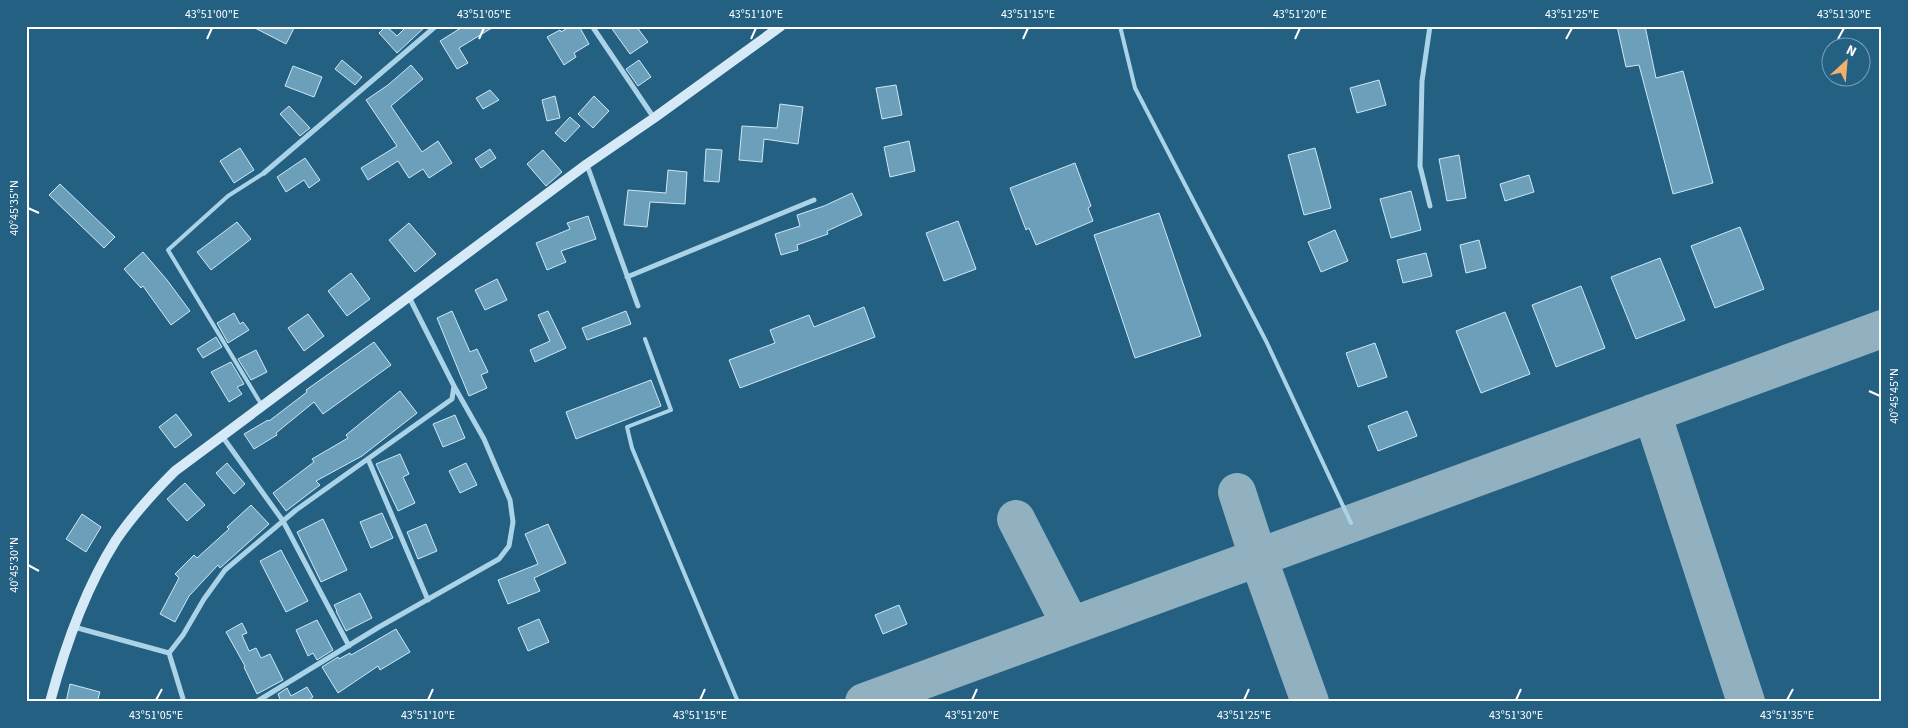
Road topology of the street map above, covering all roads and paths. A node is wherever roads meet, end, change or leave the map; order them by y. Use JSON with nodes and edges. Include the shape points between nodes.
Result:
{"nodes":[{"id":1,"x":436,"y":26,"type":"edge"},
{"id":2,"x":592,"y":26,"type":"edge"},
{"id":3,"x":781,"y":26,"type":"edge"},
{"id":4,"x":1120,"y":26,"type":"edge"},
{"id":5,"x":1430,"y":26,"type":"edge"},
{"id":6,"x":654,"y":118,"type":"junction"},
{"id":7,"x":587,"y":164,"type":"junction"},
{"id":8,"x":264,"y":173,"type":"joint"},
{"id":9,"x":814,"y":200,"type":"dead end"},
{"id":10,"x":1430,"y":206,"type":"dead end"},
{"id":11,"x":627,"y":277,"type":"junction"},
{"id":12,"x":409,"y":297,"type":"junction"},
{"id":13,"x":638,"y":306,"type":"dead end"},
{"id":14,"x":645,"y":339,"type":"dead end"},
{"id":15,"x":454,"y":386,"type":"junction"},
{"id":16,"x":263,"y":406,"type":"junction"},
{"id":17,"x":222,"y":436,"type":"junction"},
{"id":18,"x":368,"y":459,"type":"junction"},
{"id":19,"x":283,"y":521,"type":"junction"},
{"id":20,"x":1351,"y":523,"type":"dead end"},
{"id":21,"x":428,"y":600,"type":"junction"},
{"id":22,"x":74,"y":627,"type":"junction"},
{"id":23,"x":349,"y":646,"type":"junction"},
{"id":24,"x":169,"y":653,"type":"junction"},
{"id":25,"x":50,"y":702,"type":"edge"},
{"id":26,"x":184,"y":702,"type":"edge"},
{"id":27,"x":256,"y":702,"type":"edge"},
{"id":28,"x":738,"y":702,"type":"edge"}],
"edges":[{"from":1,"to":8,"type":"street"},
{"from":2,"to":6,"type":"street"},
{"from":3,"to":6,"type":"main road"},
{"from":4,"to":20,"type":"lane","via":[[1135,88],[1266,341]]},
{"from":5,"to":10,"type":"street","via":[[1422,81],[1420,166]]},
{"from":6,"to":7,"type":"main road"},
{"from":7,"to":11,"type":"street"},
{"from":7,"to":12,"type":"main road"},
{"from":8,"to":16,"type":"lane","via":[[228,196],[168,250]]},
{"from":9,"to":11,"type":"street"},
{"from":11,"to":13,"type":"street"},
{"from":12,"to":15,"type":"street"},
{"from":12,"to":16,"type":"main road"},
{"from":14,"to":28,"type":"lane","via":[[672,410],[627,427],[632,448]]},
{"from":15,"to":18,"type":"street","via":[[452,400]]},
{"from":15,"to":21,"type":"street","via":[[484,439],[510,500],[513,522],[509,546],[499,559]]},
{"from":16,"to":17,"type":"main road"},
{"from":17,"to":19,"type":"street"},
{"from":17,"to":22,"type":"main road","via":[[176,470],[122,533],[89,592]]},
{"from":18,"to":19,"type":"street"},
{"from":18,"to":21,"type":"street"},
{"from":19,"to":23,"type":"street"},
{"from":19,"to":24,"type":"street","via":[[225,570]]},
{"from":21,"to":23,"type":"street"},
{"from":22,"to":24,"type":"street"},
{"from":22,"to":25,"type":"main road","via":[[63,653]]},
{"from":23,"to":27,"type":"street"},
{"from":24,"to":26,"type":"street"}]}
